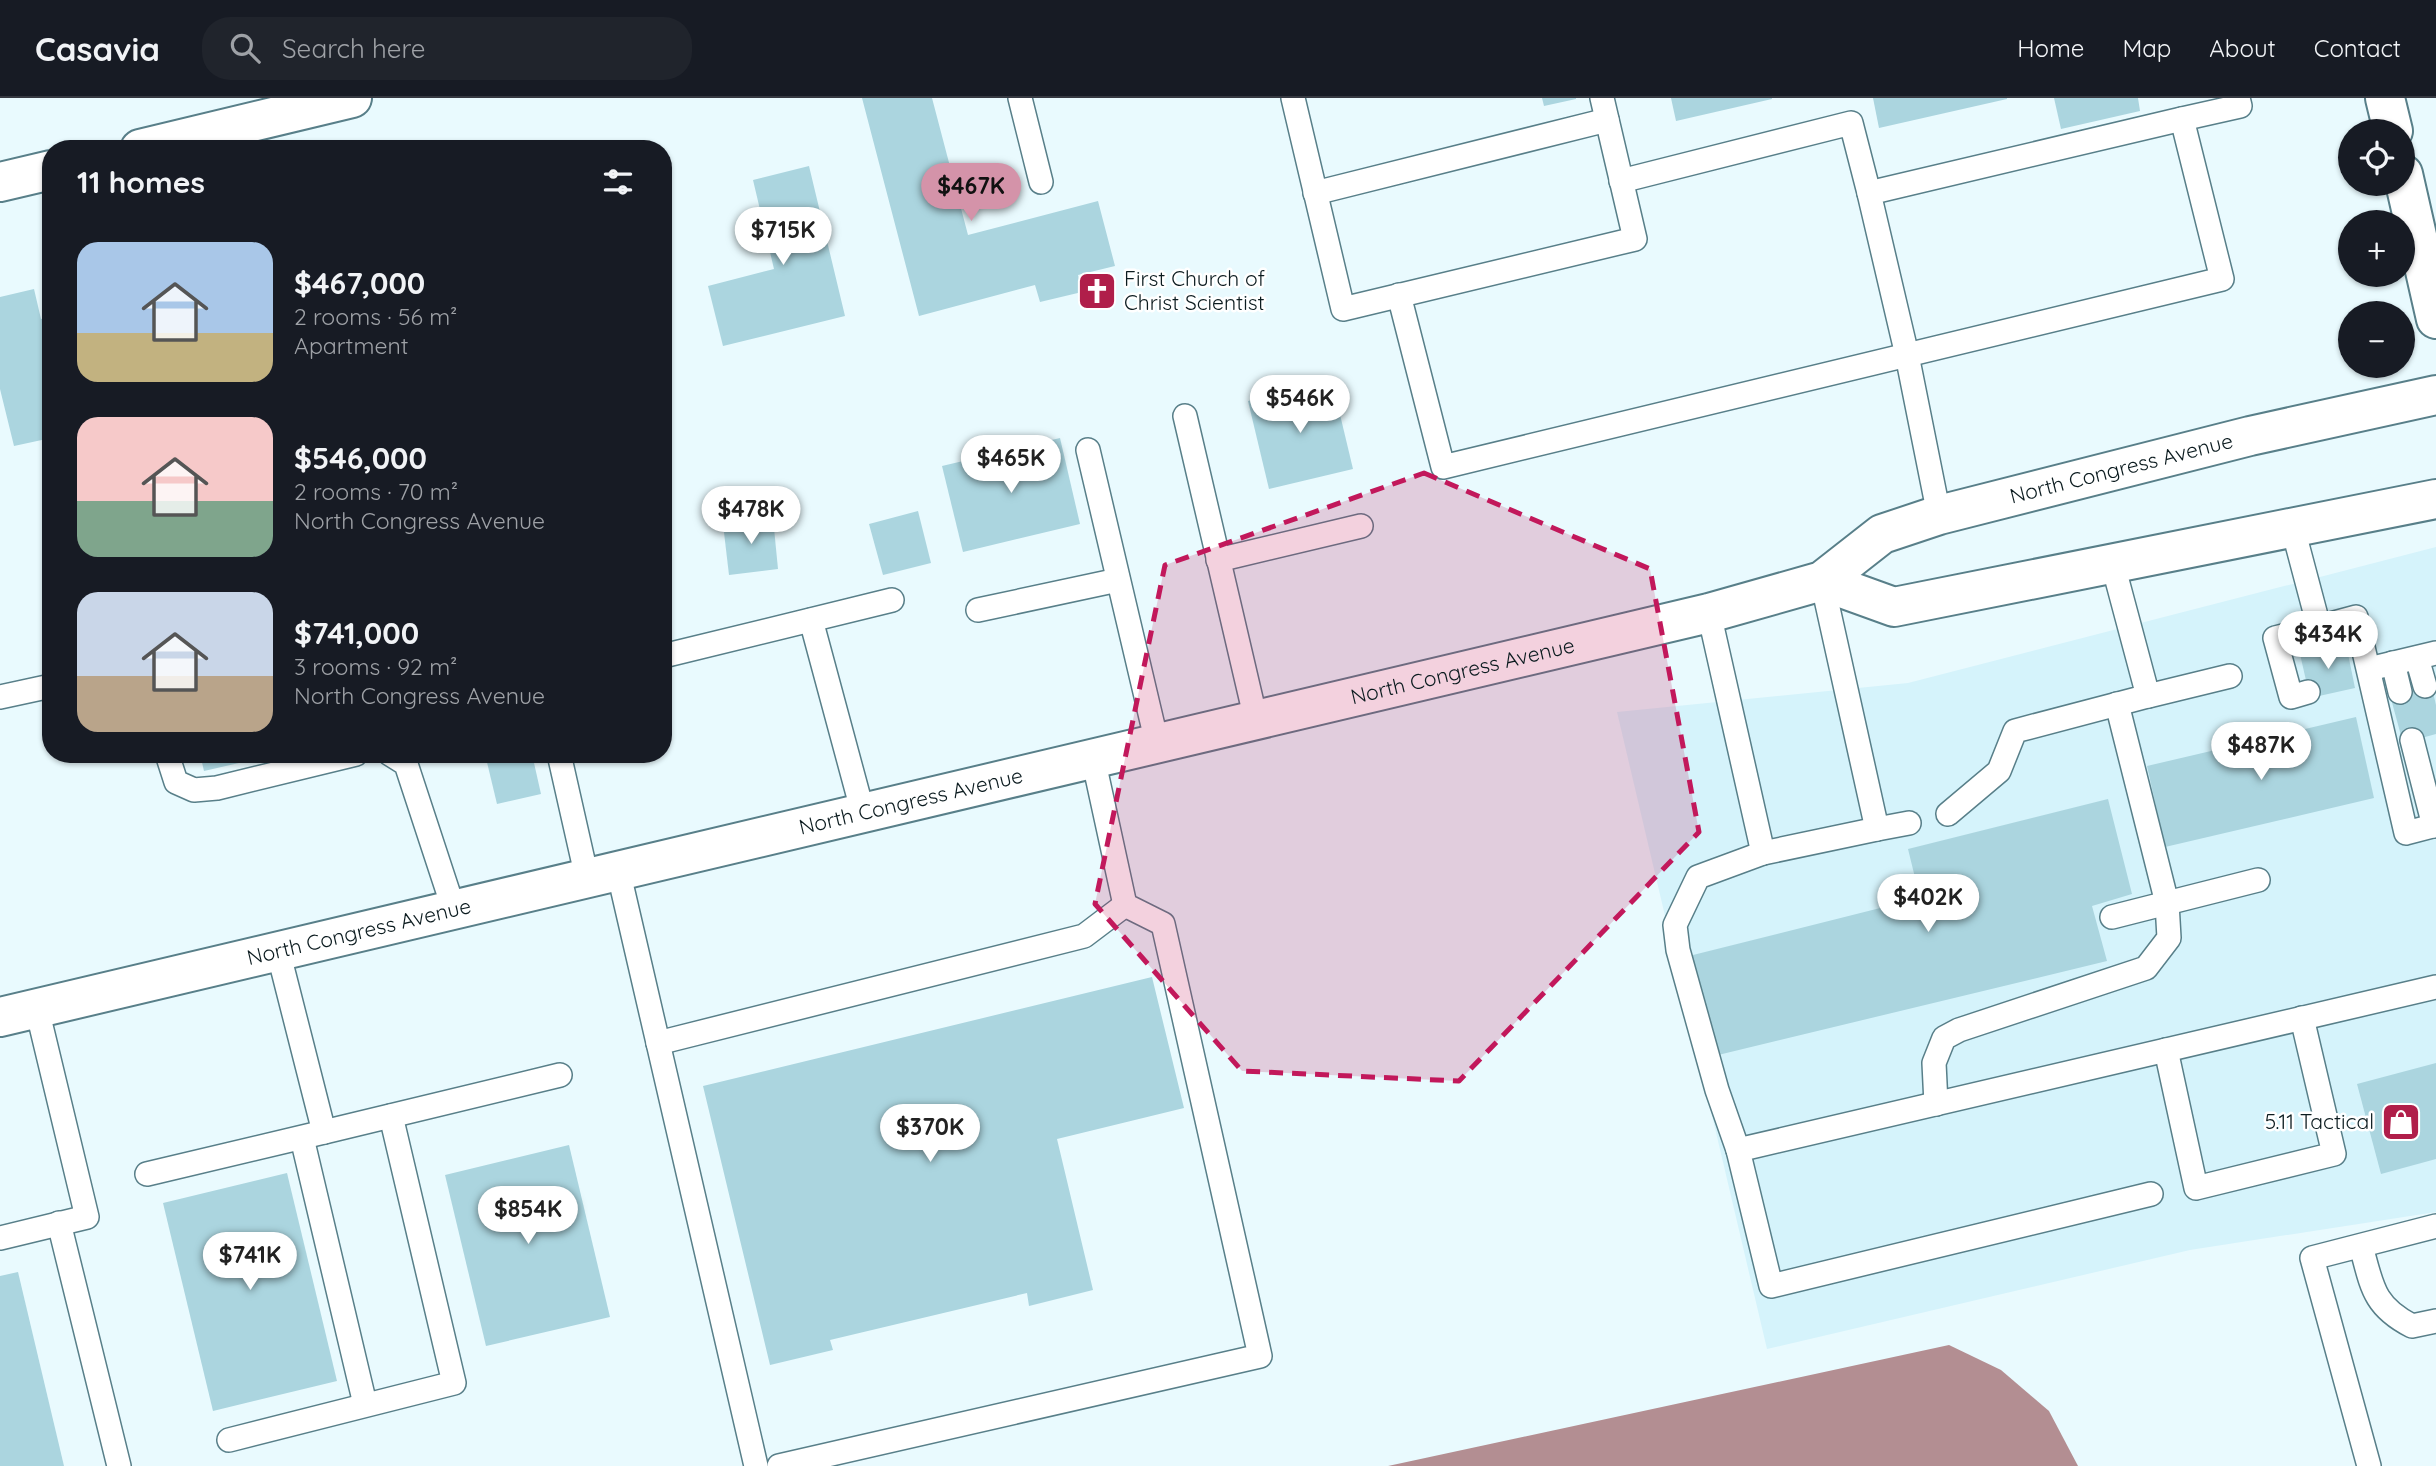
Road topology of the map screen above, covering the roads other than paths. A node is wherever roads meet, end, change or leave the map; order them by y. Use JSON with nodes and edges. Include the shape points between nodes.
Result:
{"nodes":[{"id":1,"x":352,"y":98,"type":"edge"},
{"id":2,"x":1020,"y":98,"type":"edge"},
{"id":3,"x":1293,"y":98,"type":"edge"},
{"id":4,"x":2238,"y":98,"type":"edge"},
{"id":5,"x":2385,"y":98,"type":"edge"},
{"id":6,"x":1604,"y":109,"type":"edge"},
{"id":7,"x":2182,"y":118,"type":"junction"},
{"id":8,"x":2390,"y":119,"type":"edge"},
{"id":9,"x":177,"y":140,"type":"edge"},
{"id":10,"x":42,"y":172,"type":"edge"},
{"id":11,"x":1621,"y":181,"type":"junction"},
{"id":12,"x":0,"y":182,"type":"edge"},
{"id":13,"x":1041,"y":182,"type":"dead end"},
{"id":14,"x":1315,"y":193,"type":"junction"},
{"id":15,"x":1869,"y":193,"type":"junction"},
{"id":16,"x":2408,"y":196,"type":"edge"},
{"id":17,"x":1399,"y":295,"type":"junction"},
{"id":18,"x":2436,"y":319,"type":"edge"},
{"id":19,"x":1907,"y":355,"type":"junction"},
{"id":20,"x":2436,"y":395,"type":"edge"},
{"id":21,"x":1185,"y":416,"type":"dead end"},
{"id":22,"x":1088,"y":450,"type":"dead end"},
{"id":23,"x":2436,"y":499,"type":"edge"},
{"id":24,"x":1939,"y":515,"type":"junction"},
{"id":25,"x":1361,"y":526,"type":"dead end"},
{"id":26,"x":2293,"y":529,"type":"junction"},
{"id":27,"x":1218,"y":560,"type":"junction"},
{"id":28,"x":2113,"y":565,"type":"junction"},
{"id":29,"x":1118,"y":580,"type":"junction"},
{"id":30,"x":1822,"y":581,"type":"junction"},
{"id":31,"x":892,"y":600,"type":"dead end"},
{"id":32,"x":978,"y":610,"type":"dead end"},
{"id":33,"x":1709,"y":613,"type":"junction"},
{"id":34,"x":811,"y":620,"type":"junction"},
{"id":35,"x":2319,"y":627,"type":"junction"},
{"id":36,"x":672,"y":654,"type":"edge"},
{"id":37,"x":2427,"y":656,"type":"edge"},
{"id":38,"x":2393,"y":663,"type":"junction"},
{"id":39,"x":2361,"y":666,"type":"junction"},
{"id":40,"x":2230,"y":676,"type":"dead end"},
{"id":41,"x":2425,"y":686,"type":"dead end"},
{"id":42,"x":42,"y":688,"type":"edge"},
{"id":43,"x":2308,"y":692,"type":"dead end"},
{"id":44,"x":2400,"y":692,"type":"dead end"},
{"id":45,"x":2148,"y":696,"type":"junction"},
{"id":46,"x":0,"y":697,"type":"edge"},
{"id":47,"x":2118,"y":705,"type":"junction"},
{"id":48,"x":1256,"y":720,"type":"junction"},
{"id":49,"x":2412,"y":740,"type":"dead end"},
{"id":50,"x":1157,"y":743,"type":"junction"},
{"id":51,"x":1093,"y":758,"type":"junction"},
{"id":52,"x":170,"y":763,"type":"edge"},
{"id":53,"x":319,"y":763,"type":"edge"},
{"id":54,"x":404,"y":763,"type":"edge"},
{"id":55,"x":562,"y":763,"type":"edge"},
{"id":56,"x":863,"y":813,"type":"junction"},
{"id":57,"x":1948,"y":814,"type":"dead end"},
{"id":58,"x":1909,"y":823,"type":"dead end"},
{"id":59,"x":2435,"y":826,"type":"edge"},
{"id":60,"x":1877,"y":829,"type":"junction"},
{"id":61,"x":1763,"y":853,"type":"junction"},
{"id":62,"x":603,"y":874,"type":"junction"},
{"id":63,"x":2258,"y":880,"type":"dead end"},
{"id":64,"x":2167,"y":903,"type":"junction"},
{"id":65,"x":1125,"y":905,"type":"junction"},
{"id":66,"x":454,"y":910,"type":"junction"},
{"id":67,"x":2112,"y":918,"type":"dead end"},
{"id":68,"x":278,"y":951,"type":"junction"},
{"id":69,"x":2436,"y":987,"type":"edge"},
{"id":70,"x":10,"y":1009,"type":"edge"},
{"id":71,"x":2302,"y":1018,"type":"junction"},
{"id":72,"x":658,"y":1043,"type":"junction"},
{"id":73,"x":2166,"y":1050,"type":"junction"},
{"id":74,"x":560,"y":1075,"type":"dead end"},
{"id":75,"x":1936,"y":1104,"type":"junction"},
{"id":76,"x":391,"y":1116,"type":"junction"},
{"id":77,"x":313,"y":1135,"type":"junction"},
{"id":78,"x":1738,"y":1150,"type":"junction"},
{"id":79,"x":147,"y":1174,"type":"dead end"},
{"id":80,"x":2151,"y":1194,"type":"dead end"},
{"id":81,"x":60,"y":1223,"type":"junction"},
{"id":82,"x":2436,"y":1226,"type":"edge"},
{"id":83,"x":0,"y":1238,"type":"edge"},
{"id":84,"x":2361,"y":1246,"type":"junction"},
{"id":85,"x":2435,"y":1324,"type":"edge"},
{"id":86,"x":365,"y":1404,"type":"junction"},
{"id":87,"x":229,"y":1440,"type":"dead end"},
{"id":88,"x":119,"y":1466,"type":"edge"},
{"id":89,"x":756,"y":1466,"type":"edge"},
{"id":90,"x":779,"y":1466,"type":"edge"},
{"id":91,"x":2369,"y":1466,"type":"edge"}],
"edges":[{"from":1,"to":9,"type":"street"},
{"from":2,"to":13,"type":"lane"},
{"from":3,"to":14,"type":"lane"},
{"from":4,"to":7,"type":"lane","via":[[2239,106]]},
{"from":5,"to":8,"type":"street"},
{"from":6,"to":11,"type":"lane"},
{"from":6,"to":14,"type":"lane"},
{"from":7,"to":15,"type":"lane"},
{"from":7,"to":19,"type":"lane","via":[[2222,278]]},
{"from":10,"to":12,"type":"street"},
{"from":11,"to":15,"type":"lane","via":[[1852,123]]},
{"from":11,"to":17,"type":"lane","via":[[1635,239]]},
{"from":14,"to":17,"type":"lane","via":[[1343,309]]},
{"from":15,"to":19,"type":"lane"},
{"from":16,"to":18,"type":"street"},
{"from":17,"to":19,"type":"lane","via":[[1443,467]]},
{"from":19,"to":24,"type":"lane"},
{"from":20,"to":24,"type":"street","name":"North Congress Avenue","via":[[2250,436]]},
{"from":21,"to":27,"type":"lane"},
{"from":22,"to":29,"type":"lane"},
{"from":23,"to":26,"type":"street"},
{"from":24,"to":30,"type":"street","name":"North Congress Avenue","via":[[1882,534]]},
{"from":25,"to":27,"type":"lane"},
{"from":26,"to":28,"type":"street"},
{"from":26,"to":35,"type":"lane"},
{"from":27,"to":48,"type":"lane"},
{"from":28,"to":30,"type":"street","via":[[1894,607]]},
{"from":28,"to":45,"type":"lane"},
{"from":29,"to":32,"type":"lane"},
{"from":29,"to":50,"type":"lane"},
{"from":30,"to":33,"type":"street","name":"North Congress Avenue"},
{"from":30,"to":60,"type":"lane"},
{"from":31,"to":34,"type":"lane"},
{"from":33,"to":48,"type":"street","name":"North Congress Avenue"},
{"from":33,"to":61,"type":"lane"},
{"from":34,"to":36,"type":"lane"},
{"from":34,"to":56,"type":"lane"},
{"from":35,"to":39,"type":"lane","via":[[2356,617]]},
{"from":35,"to":43,"type":"lane","via":[[2276,638],[2293,668],[2291,696]]},
{"from":37,"to":38,"type":"lane"},
{"from":37,"to":41,"type":"lane"},
{"from":38,"to":39,"type":"lane"},
{"from":38,"to":44,"type":"lane"},
{"from":39,"to":59,"type":"lane","via":[[2406,833]]},
{"from":40,"to":45,"type":"lane"},
{"from":42,"to":46,"type":"lane"},
{"from":45,"to":47,"type":"lane"},
{"from":47,"to":57,"type":"lane","via":[[2015,731],[1999,771]]},
{"from":47,"to":64,"type":"lane"},
{"from":48,"to":50,"type":"street","name":"North Congress Avenue"},
{"from":49,"to":59,"type":"lane"},
{"from":50,"to":51,"type":"street","name":"North Congress Avenue"},
{"from":51,"to":56,"type":"street","name":"North Congress Avenue"},
{"from":51,"to":65,"type":"lane"},
{"from":52,"to":53,"type":"lane","via":[[176,782],[194,790]]},
{"from":54,"to":66,"type":"lane"},
{"from":55,"to":62,"type":"lane"},
{"from":56,"to":62,"type":"street","name":"North Congress Avenue"},
{"from":58,"to":60,"type":"lane"},
{"from":60,"to":61,"type":"lane"},
{"from":61,"to":78,"type":"lane","via":[[1698,877],[1675,925],[1717,1090]]},
{"from":62,"to":66,"type":"street","name":"North Congress Avenue"},
{"from":62,"to":72,"type":"lane"},
{"from":63,"to":64,"type":"lane"},
{"from":64,"to":67,"type":"lane"},
{"from":64,"to":75,"type":"lane","via":[[2169,937],[2146,968],[1944,1038],[1934,1063]]},
{"from":65,"to":72,"type":"lane","via":[[1084,936]]},
{"from":65,"to":90,"type":"lane","via":[[1163,923],[1260,1356]]},
{"from":66,"to":68,"type":"street","name":"North Congress Avenue"},
{"from":68,"to":70,"type":"street","name":"North Congress Avenue"},
{"from":68,"to":77,"type":"lane"},
{"from":69,"to":71,"type":"lane"},
{"from":70,"to":81,"type":"lane","via":[[87,1217]]},
{"from":71,"to":73,"type":"lane"},
{"from":71,"to":73,"type":"lane","via":[[2334,1154],[2196,1188]]},
{"from":72,"to":89,"type":"lane"},
{"from":73,"to":75,"type":"lane"},
{"from":74,"to":76,"type":"lane"},
{"from":75,"to":78,"type":"lane"},
{"from":76,"to":77,"type":"lane"},
{"from":76,"to":86,"type":"lane","via":[[454,1383]]},
{"from":77,"to":79,"type":"lane"},
{"from":77,"to":86,"type":"lane"},
{"from":78,"to":80,"type":"lane","via":[[1770,1286]]},
{"from":81,"to":83,"type":"lane"},
{"from":81,"to":88,"type":"lane"},
{"from":82,"to":84,"type":"lane"},
{"from":84,"to":85,"type":"lane","via":[[2374,1294],[2393,1317],[2412,1326]]},
{"from":84,"to":91,"type":"lane","via":[[2312,1258]]},
{"from":86,"to":87,"type":"lane"}]}
